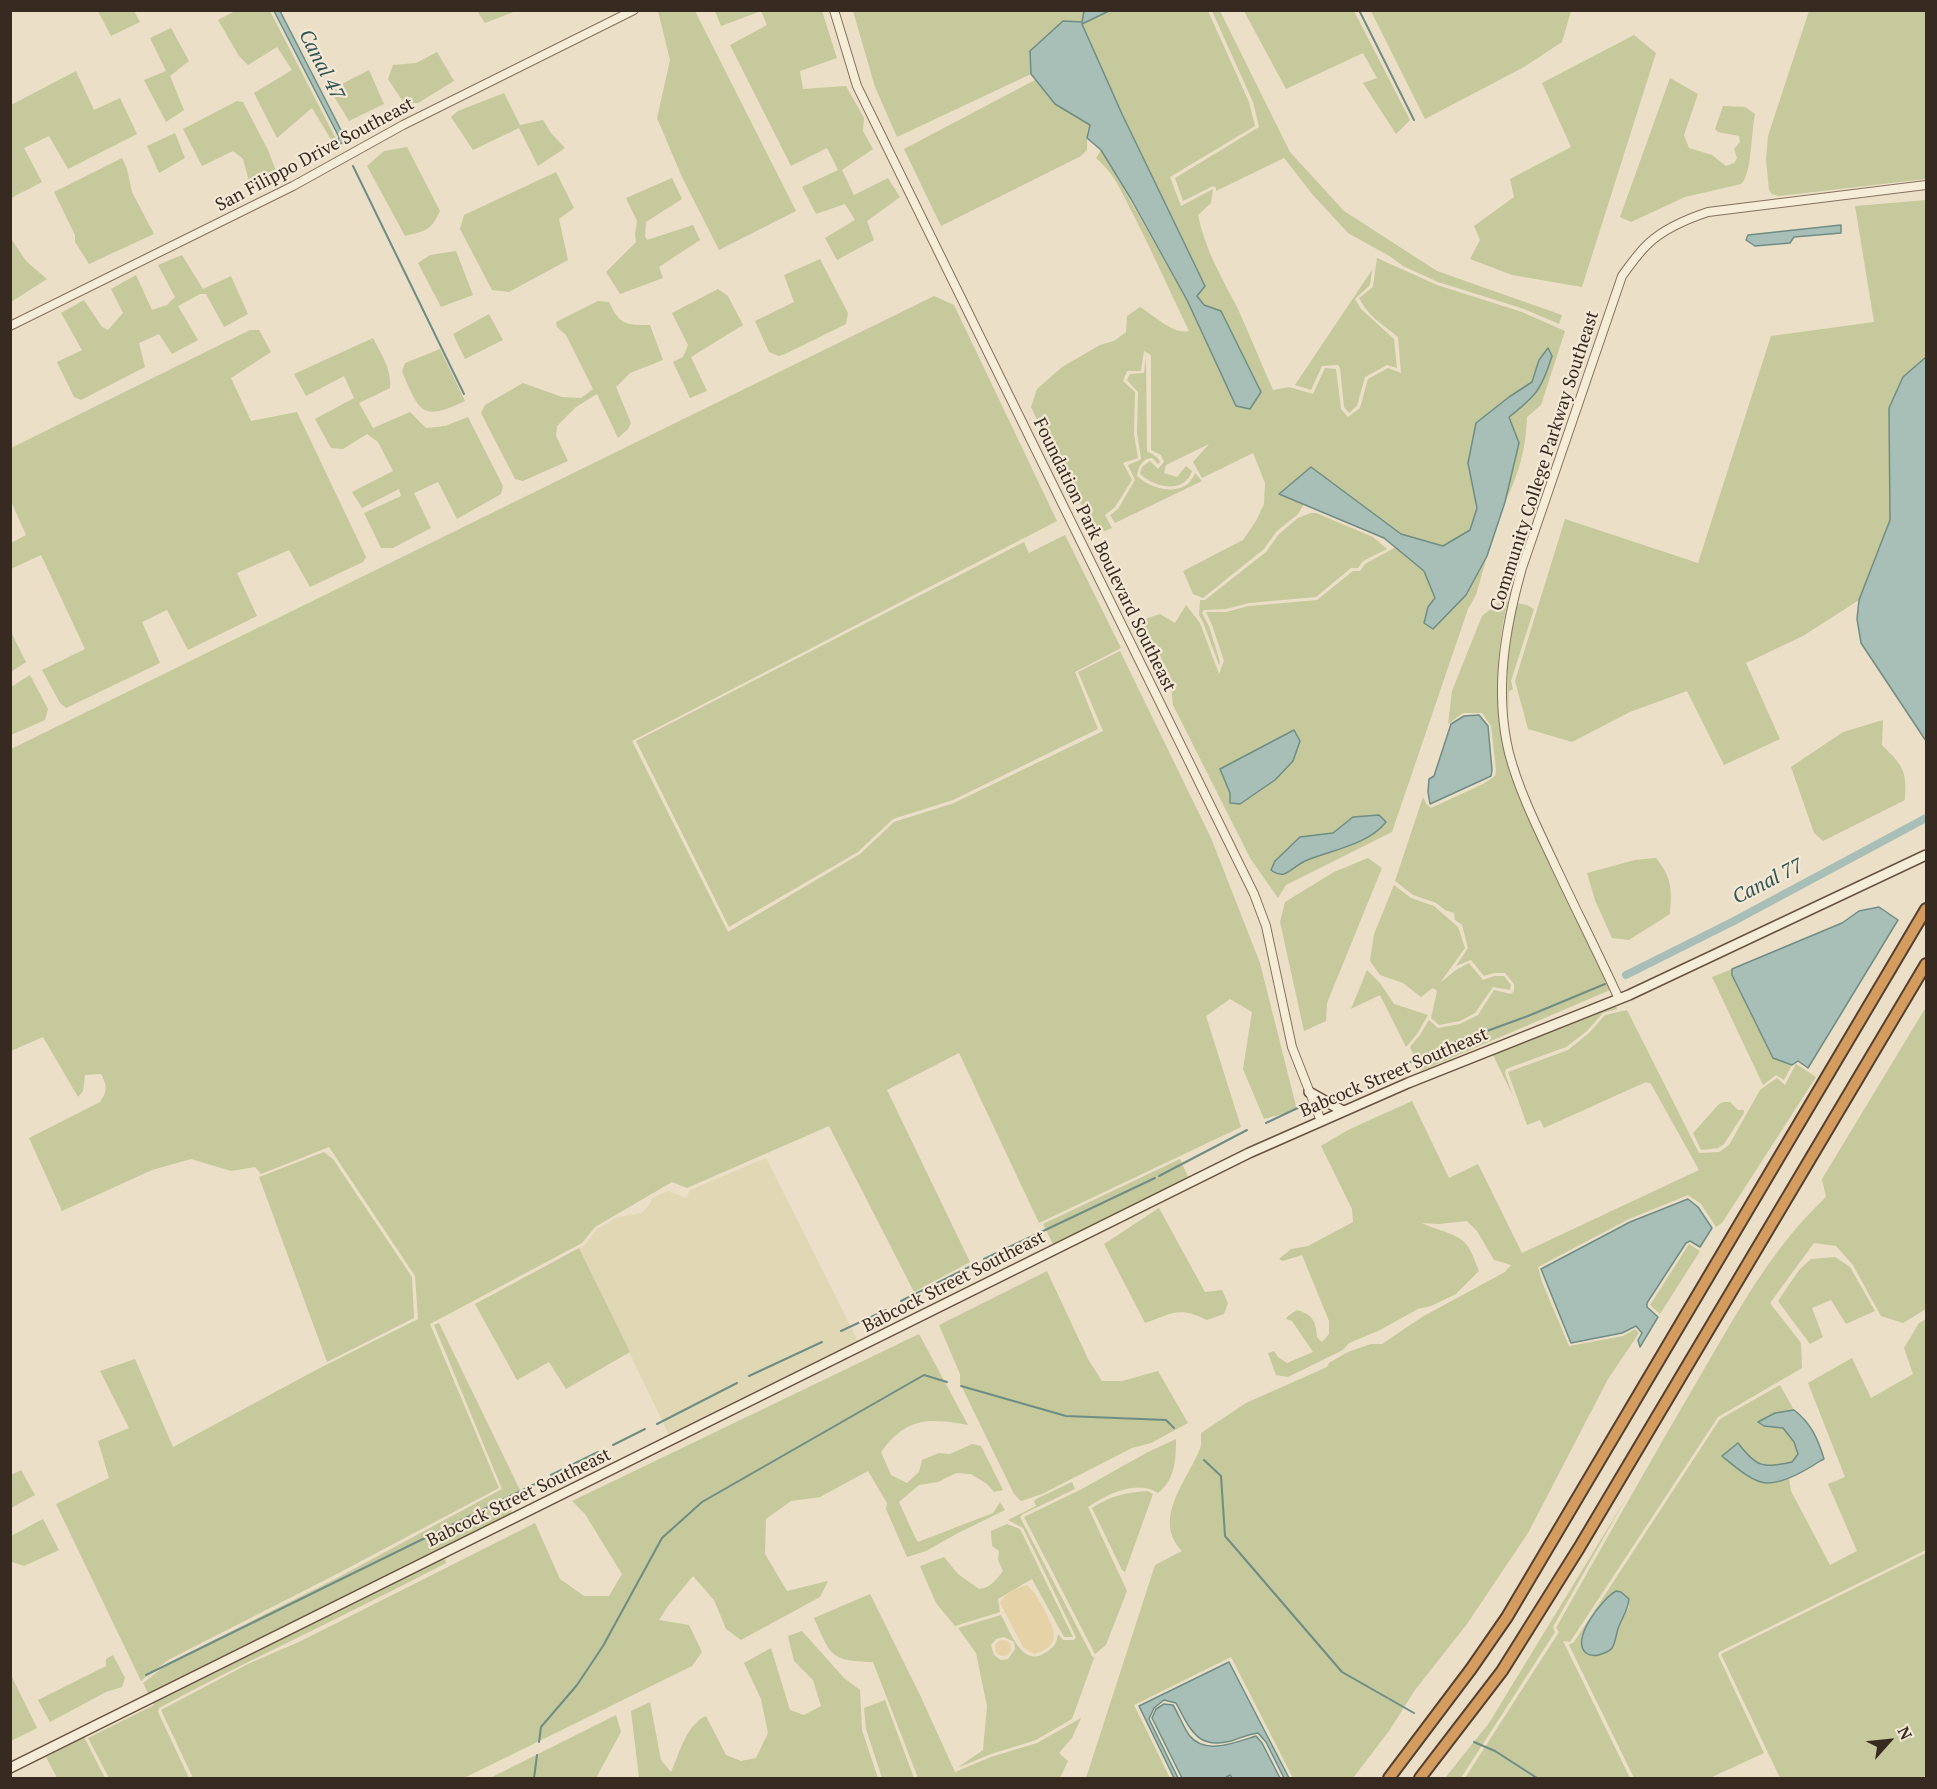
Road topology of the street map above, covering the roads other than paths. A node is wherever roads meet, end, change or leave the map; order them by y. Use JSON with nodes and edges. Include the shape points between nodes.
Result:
{"nodes":[{"id":1,"x":634,"y":10,"type":"edge"},
{"id":2,"x":834,"y":10,"type":"edge"},
{"id":3,"x":1926,"y":185,"type":"edge"},
{"id":4,"x":10,"y":326,"type":"edge"},
{"id":5,"x":1926,"y":855,"type":"edge"},
{"id":6,"x":1926,"y":909,"type":"edge"},
{"id":7,"x":1926,"y":964,"type":"edge"},
{"id":8,"x":1619,"y":999,"type":"junction"},
{"id":9,"x":1309,"y":1092,"type":"junction"},
{"id":10,"x":1343,"y":1111,"type":"junction"},
{"id":11,"x":1322,"y":1121,"type":"junction"},
{"id":12,"x":10,"y":1768,"type":"edge"},
{"id":13,"x":1389,"y":1779,"type":"edge"},
{"id":14,"x":1420,"y":1779,"type":"edge"}],
"edges":[{"from":1,"to":4,"type":"street","name":"San Filippo Drive Southeast"},
{"from":2,"to":9,"type":"street","name":"Foundation Park Boulevard Southeast","via":[[857,86],[1254,894],[1266,926],[1292,1047]]},
{"from":3,"to":8,"type":"street","name":"Community College Parkway Southeast","via":[[1708,212],[1669,229],[1649,243],[1622,276],[1519,578],[1510,609],[1502,688],[1509,753],[1523,795]]},
{"from":5,"to":8,"type":"main road","name":"Babcock Street Southeast"},
{"from":6,"to":13,"type":"highway","via":[[1507,1617]]},
{"from":7,"to":14,"type":"highway","via":[[1580,1548],[1502,1671]]},
{"from":8,"to":10,"type":"main road","name":"Babcock Street Southeast"},
{"from":9,"to":10,"type":"main road"},
{"from":9,"to":11,"type":"street","name":"Foundation Park Boulevard Southeast"},
{"from":10,"to":11,"type":"main road","name":"Babcock Street Southeast"},
{"from":11,"to":12,"type":"main road","name":"Babcock Street Southeast","via":[[1249,1153]]}]}
